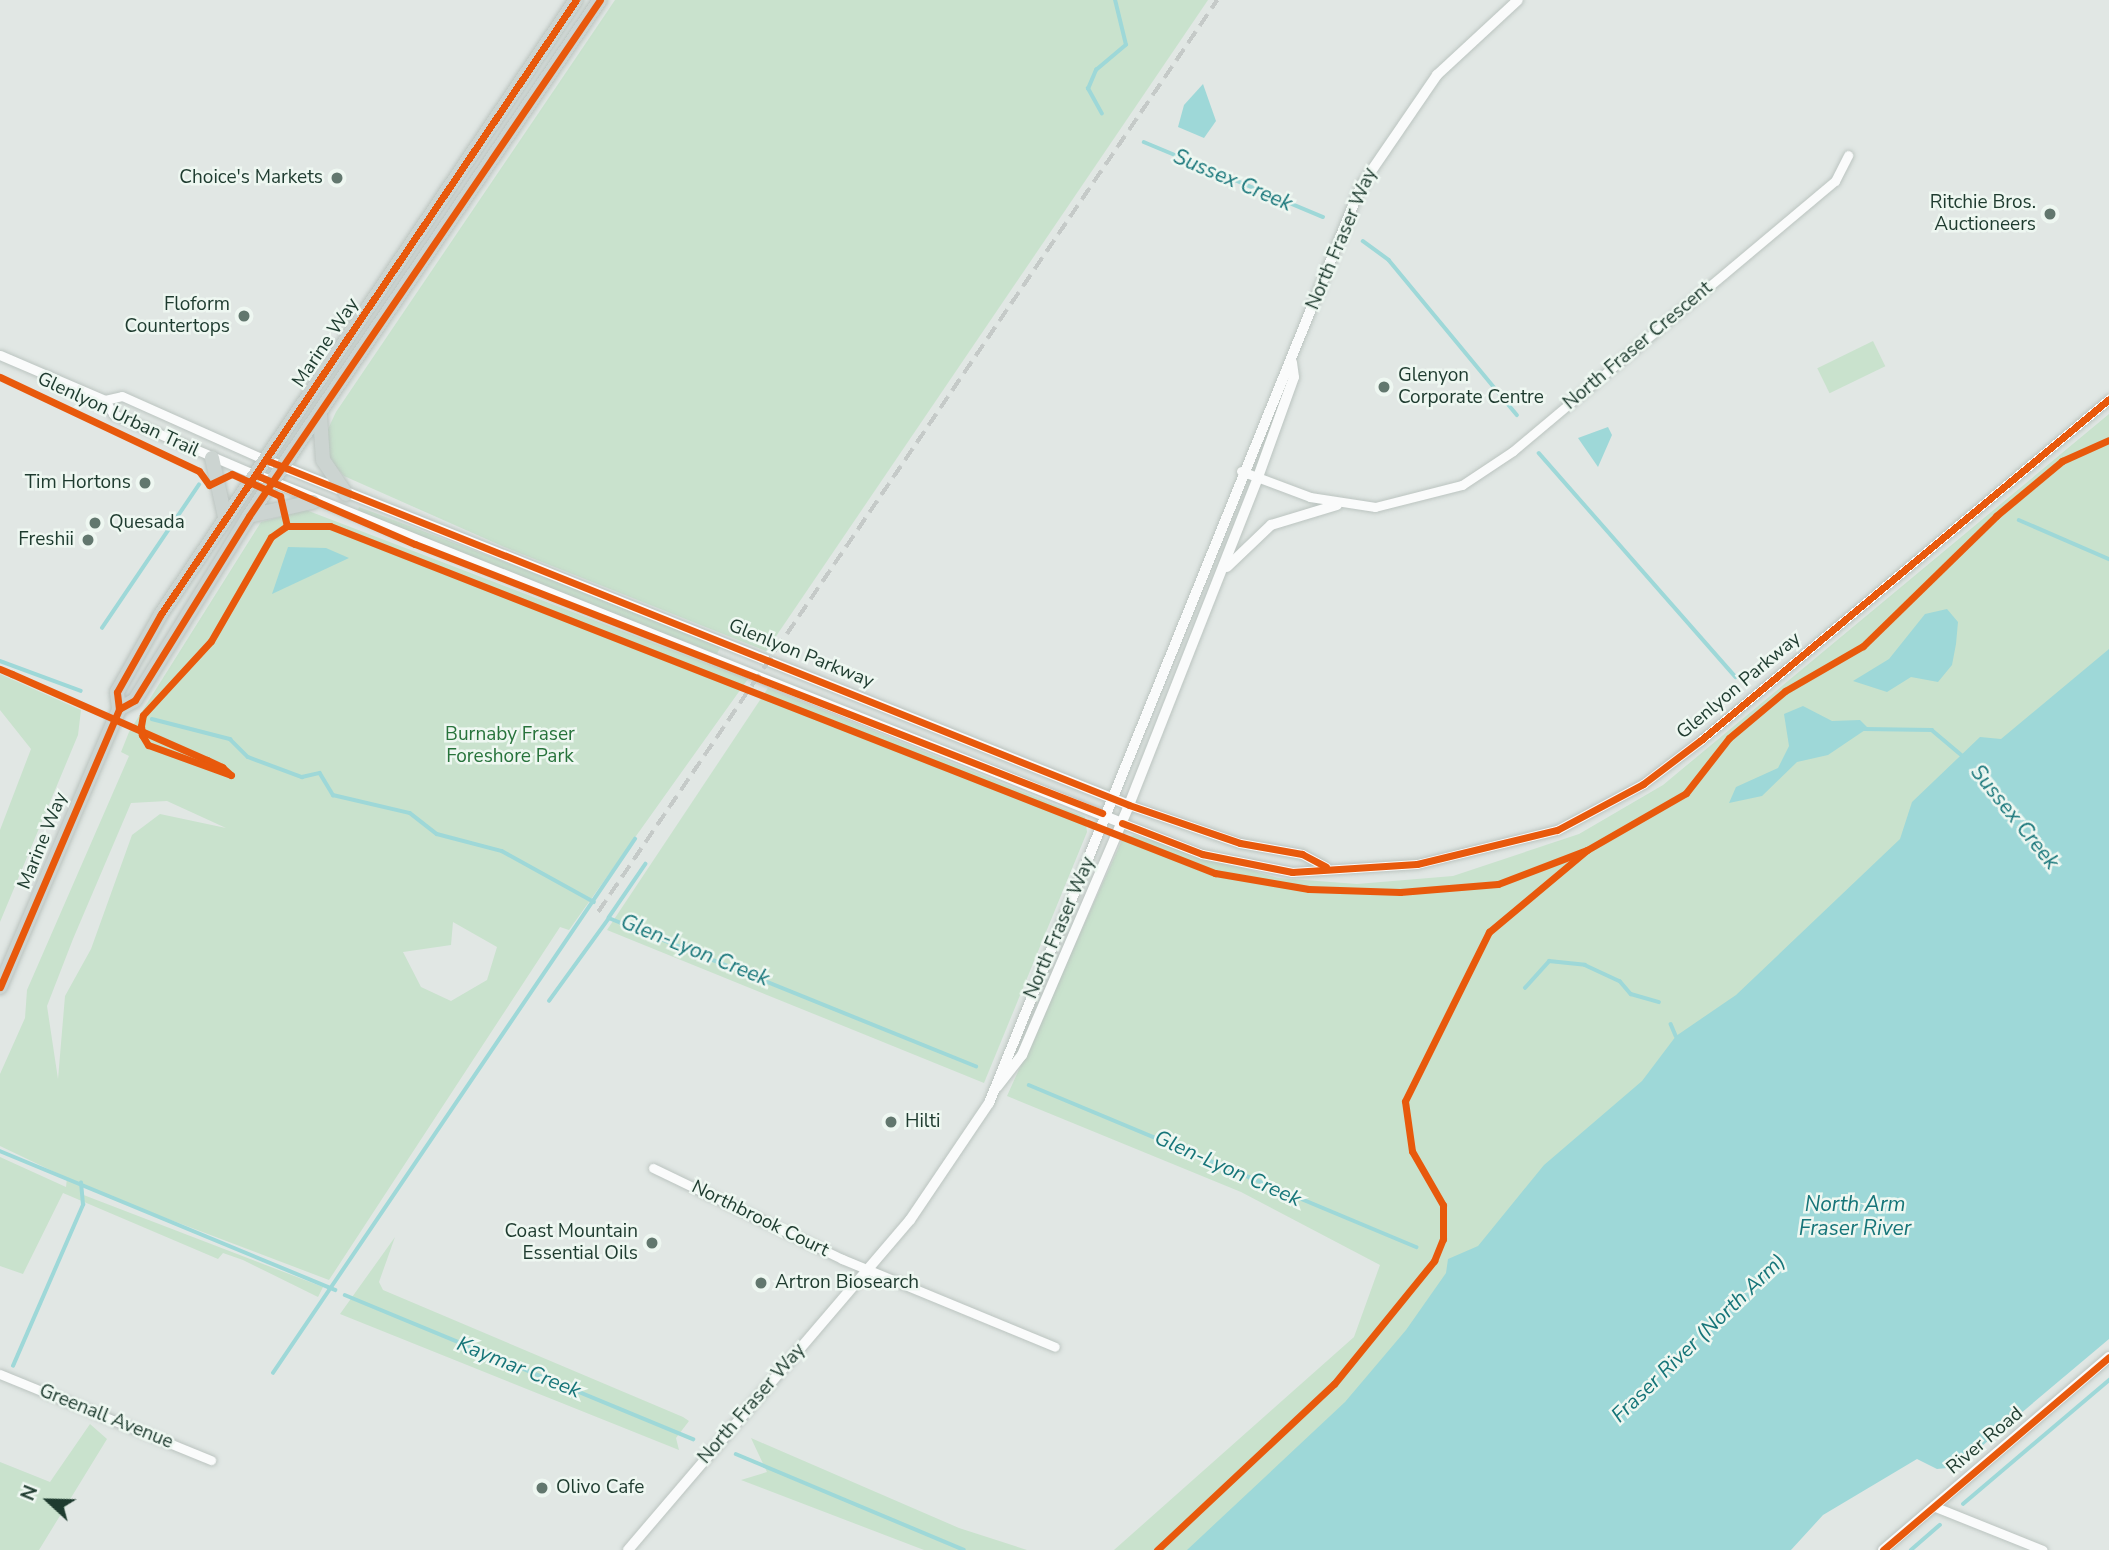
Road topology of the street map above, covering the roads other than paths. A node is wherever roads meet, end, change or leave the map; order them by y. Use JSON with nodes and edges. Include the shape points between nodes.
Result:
{"nodes":[{"id":1,"x":576,"y":0,"type":"edge"},
{"id":2,"x":600,"y":0,"type":"edge"},
{"id":3,"x":1518,"y":0,"type":"edge"},
{"id":4,"x":1848,"y":155,"type":"dead end"},
{"id":5,"x":0,"y":355,"type":"edge"},
{"id":6,"x":1292,"y":362,"type":"junction"},
{"id":7,"x":2109,"y":399,"type":"edge"},
{"id":8,"x":105,"y":400,"type":"junction"},
{"id":9,"x":320,"y":415,"type":"junction"},
{"id":10,"x":212,"y":458,"type":"junction"},
{"id":11,"x":266,"y":460,"type":"junction"},
{"id":12,"x":283,"y":468,"type":"junction"},
{"id":13,"x":1241,"y":471,"type":"junction"},
{"id":14,"x":256,"y":475,"type":"junction"},
{"id":15,"x":1258,"y":477,"type":"junction"},
{"id":16,"x":272,"y":482,"type":"junction"},
{"id":17,"x":345,"y":494,"type":"junction"},
{"id":18,"x":312,"y":502,"type":"junction"},
{"id":19,"x":1338,"y":505,"type":"junction"},
{"id":20,"x":249,"y":516,"type":"junction"},
{"id":21,"x":225,"y":517,"type":"junction"},
{"id":22,"x":1219,"y":578,"type":"junction"},
{"id":23,"x":119,"y":709,"type":"junction"},
{"id":24,"x":1109,"y":797,"type":"junction"},
{"id":25,"x":1129,"y":805,"type":"junction"},
{"id":26,"x":1102,"y":813,"type":"junction"},
{"id":27,"x":1122,"y":823,"type":"junction"},
{"id":28,"x":1326,"y":867,"type":"junction"},
{"id":29,"x":0,"y":985,"type":"edge"},
{"id":30,"x":997,"y":1087,"type":"junction"},
{"id":31,"x":653,"y":1168,"type":"dead end"},
{"id":32,"x":868,"y":1269,"type":"junction"},
{"id":33,"x":1055,"y":1347,"type":"dead end"},
{"id":34,"x":2109,"y":1357,"type":"edge"},
{"id":35,"x":0,"y":1374,"type":"edge"},
{"id":36,"x":211,"y":1460,"type":"dead end"},
{"id":37,"x":1933,"y":1506,"type":"junction"},
{"id":38,"x":628,"y":1550,"type":"edge"},
{"id":39,"x":1883,"y":1550,"type":"edge"},
{"id":40,"x":2043,"y":1550,"type":"edge"}],
"edges":[{"from":1,"to":11,"type":"main road","name":"Marine Way"},
{"from":2,"to":9,"type":"main road","name":"Marine Way"},
{"from":3,"to":6,"type":"street","name":"North Fraser Way","via":[[1437,75],[1377,157]]},
{"from":4,"to":19,"type":"street","name":"North Fraser Crescent","via":[[1835,181],[1492,466],[1413,501]]},
{"from":5,"to":8,"type":"street","name":"Glenlyon Parkway"},
{"from":6,"to":13,"type":"street","name":"North Fraser Way","via":[[1280,374]]},
{"from":6,"to":15,"type":"street","name":"North Fraser Way","via":[[1294,377]]},
{"from":7,"to":28,"type":"street","name":"Glenlyon Parkway","via":[[1701,740],[1604,808],[1557,830],[1477,853],[1417,864]]},
{"from":8,"to":10,"type":"street","name":"Glenlyon Parkway","via":[[113,414]]},
{"from":8,"to":11,"type":"street","name":"Glenlyon Parkway","via":[[122,396]]},
{"from":9,"to":12,"type":"main road","name":"Marine Way"},
{"from":9,"to":17,"type":"main road","via":[[323,460]]},
{"from":10,"to":14,"type":"street","name":"Glenlyon Parkway"},
{"from":10,"to":21,"type":"main road"},
{"from":11,"to":12,"type":"street","name":"Glenlyon Parkway"},
{"from":11,"to":14,"type":"main road","name":"Marine Way"},
{"from":12,"to":16,"type":"main road","name":"Marine Way"},
{"from":12,"to":17,"type":"street","name":"Glenlyon Parkway"},
{"from":13,"to":15,"type":"street","name":"North Fraser Crescent"},
{"from":13,"to":24,"type":"street","name":"North Fraser Way"},
{"from":14,"to":16,"type":"street","name":"Glenlyon Parkway"},
{"from":14,"to":21,"type":"main road","name":"Marine Way"},
{"from":15,"to":19,"type":"street","name":"North Fraser Crescent"},
{"from":15,"to":22,"type":"street","name":"North Fraser Way"},
{"from":16,"to":18,"type":"street","name":"Glenlyon Parkway"},
{"from":16,"to":20,"type":"main road","name":"Marine Way"},
{"from":17,"to":24,"type":"street","name":"Glenlyon Parkway"},
{"from":18,"to":20,"type":"main road"},
{"from":18,"to":26,"type":"street","name":"Glenlyon Parkway"},
{"from":19,"to":22,"type":"street","via":[[1271,525],[1243,545]]},
{"from":20,"to":23,"type":"main road","name":"Marine Way","via":[[135,700]]},
{"from":21,"to":23,"type":"main road","name":"Marine Way","via":[[142,644],[117,691]]},
{"from":22,"to":25,"type":"street","name":"North Fraser Way"},
{"from":23,"to":29,"type":"main road","name":"Marine Way"},
{"from":24,"to":25,"type":"street","name":"Glenlyon Parkway"},
{"from":24,"to":26,"type":"street","name":"North Fraser Way"},
{"from":25,"to":27,"type":"street","name":"North Fraser Way"},
{"from":25,"to":28,"type":"street","name":"Glenlyon Parkway","via":[[1240,843],[1302,854]]},
{"from":26,"to":27,"type":"street","name":"Glenlyon Parkway"},
{"from":26,"to":30,"type":"street","name":"North Fraser Way"},
{"from":27,"to":28,"type":"street","name":"Glenlyon Parkway","via":[[1244,865],[1292,872]]},
{"from":27,"to":30,"type":"street","name":"North Fraser Way","via":[[1022,1055]]},
{"from":30,"to":32,"type":"street","name":"North Fraser Way","via":[[947,1170]]},
{"from":31,"to":32,"type":"street","name":"Northbrook Court"},
{"from":32,"to":33,"type":"street","name":"Northbrook Court"},
{"from":32,"to":38,"type":"street","name":"North Fraser Way"},
{"from":34,"to":37,"type":"street","name":"River Road"},
{"from":35,"to":36,"type":"street","name":"Greenall Avenue"},
{"from":37,"to":39,"type":"street","name":"River Road"},
{"from":37,"to":40,"type":"street"}]}
